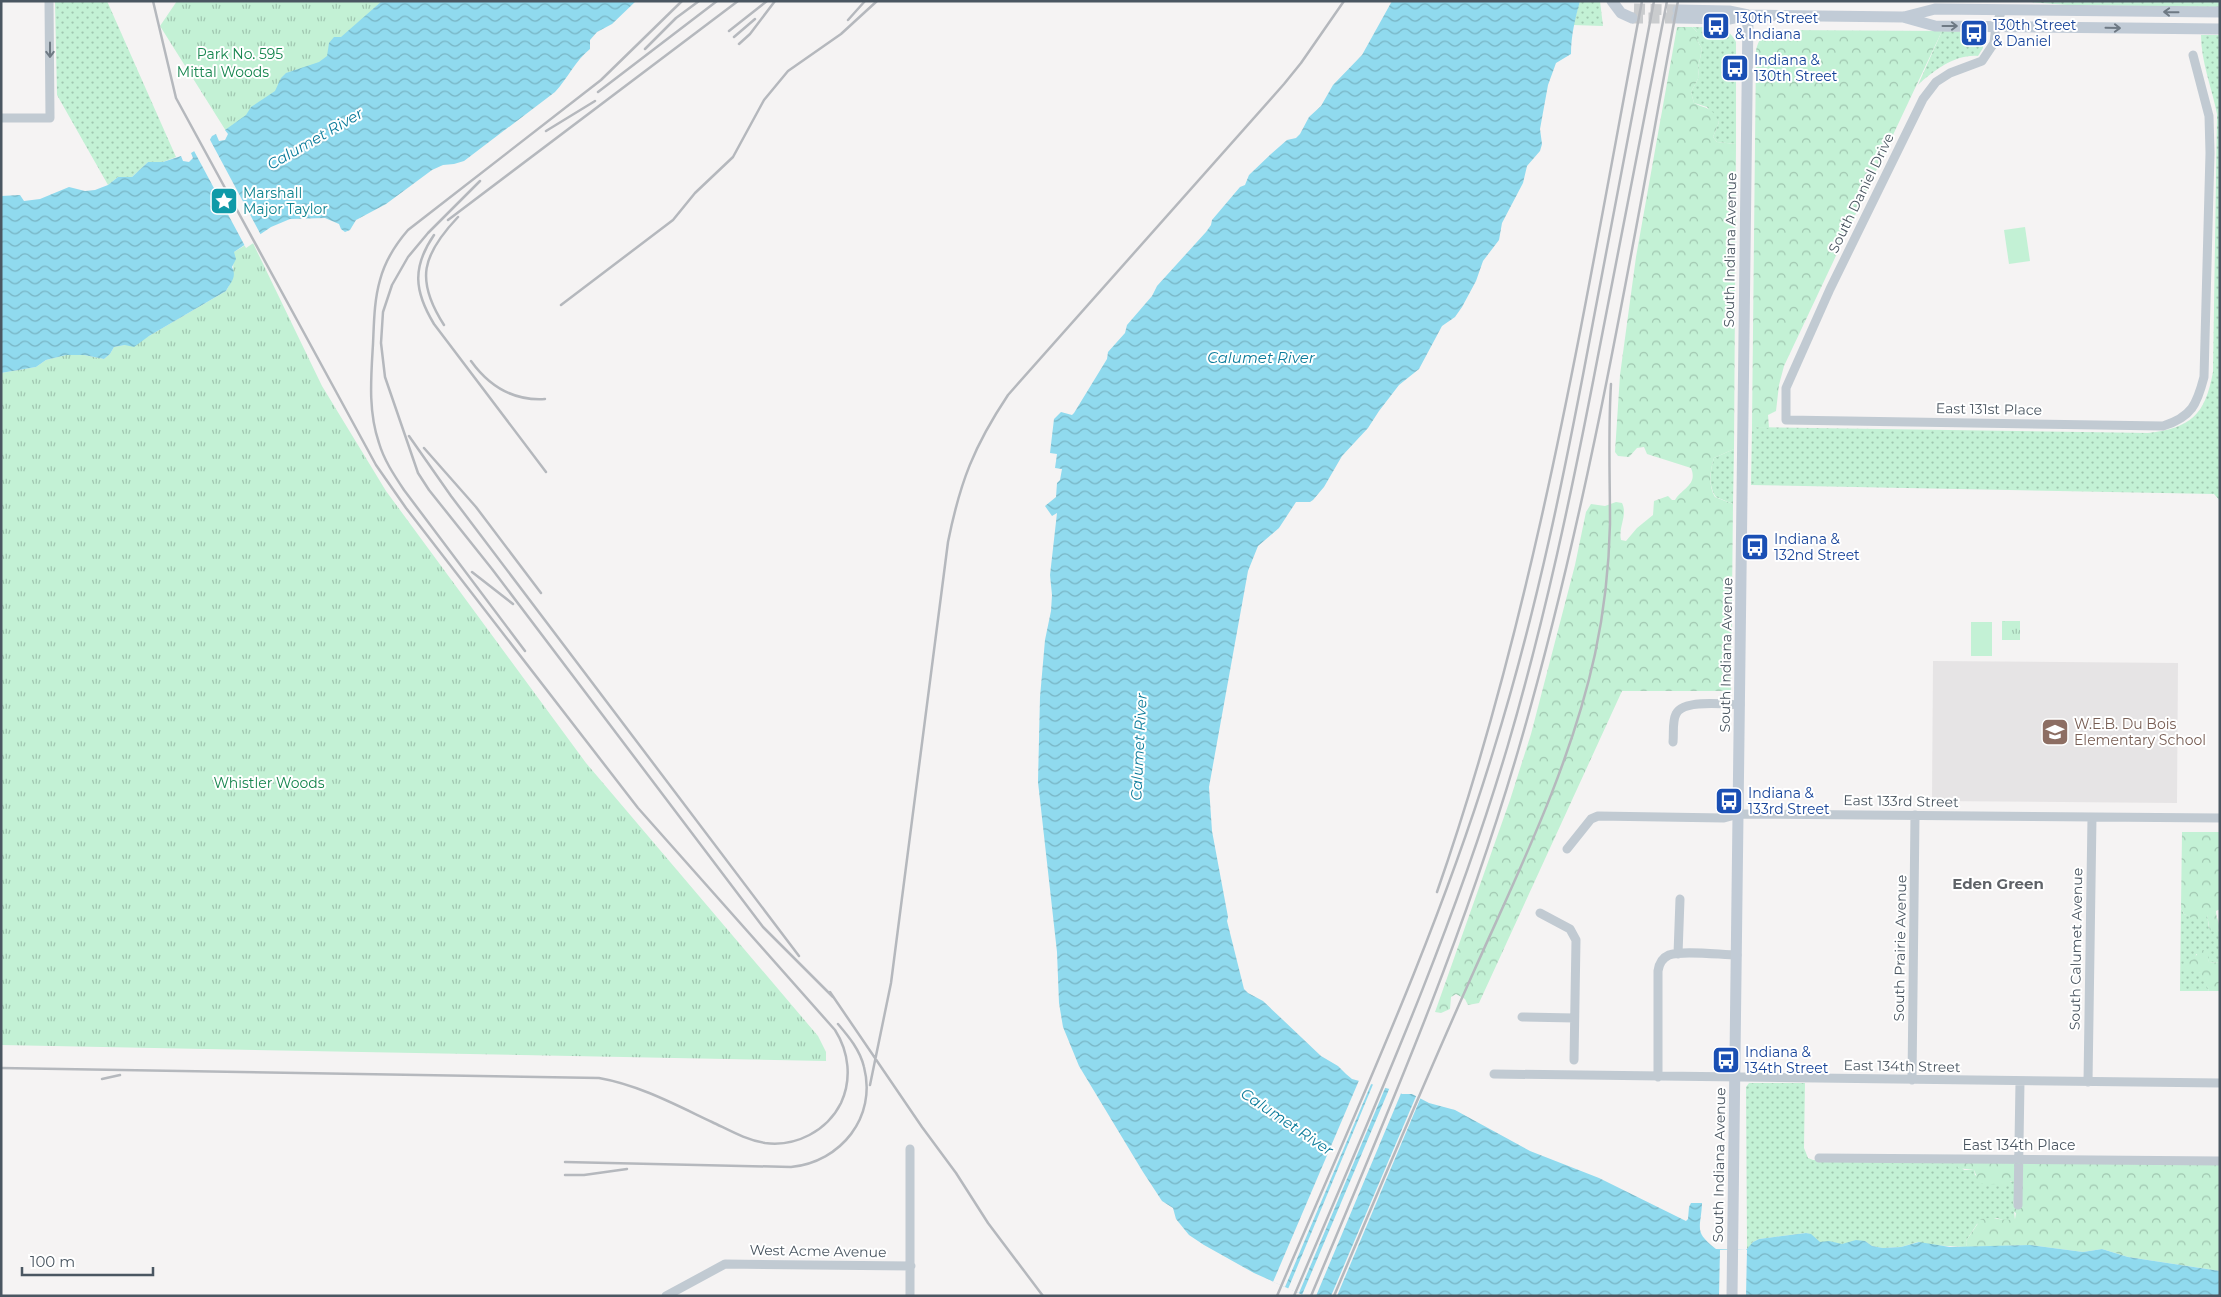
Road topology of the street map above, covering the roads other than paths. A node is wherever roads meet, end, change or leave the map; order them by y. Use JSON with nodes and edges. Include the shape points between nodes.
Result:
{"nodes":[{"id":1,"x":49,"y":1,"type":"edge"},
{"id":2,"x":1613,"y":4,"type":"edge"},
{"id":3,"x":2002,"y":10,"type":"junction"},
{"id":4,"x":2220,"y":12,"type":"edge"},
{"id":5,"x":1633,"y":13,"type":"tunnel mouth"},
{"id":6,"x":1677,"y":14,"type":"tunnel mouth"},
{"id":7,"x":1748,"y":15,"type":"junction"},
{"id":8,"x":1903,"y":18,"type":"junction"},
{"id":9,"x":1996,"y":25,"type":"junction"},
{"id":10,"x":2220,"y":29,"type":"edge"},
{"id":11,"x":2193,"y":56,"type":"dead end"},
{"id":12,"x":1,"y":118,"type":"edge"},
{"id":13,"x":1786,"y":420,"type":"joint"},
{"id":14,"x":1740,"y":704,"type":"junction"},
{"id":15,"x":1673,"y":742,"type":"dead end"},
{"id":16,"x":1739,"y":814,"type":"junction"},
{"id":17,"x":1915,"y":815,"type":"junction"},
{"id":18,"x":2092,"y":817,"type":"junction"},
{"id":19,"x":2220,"y":818,"type":"edge"},
{"id":20,"x":1567,"y":849,"type":"dead end"},
{"id":21,"x":1680,"y":898,"type":"dead end"},
{"id":22,"x":1540,"y":913,"type":"dead end"},
{"id":23,"x":1678,"y":954,"type":"junction"},
{"id":24,"x":1737,"y":955,"type":"junction"},
{"id":25,"x":1522,"y":1018,"type":"dead end"},
{"id":26,"x":1574,"y":1018,"type":"junction"},
{"id":27,"x":1574,"y":1060,"type":"dead end"},
{"id":28,"x":1494,"y":1074,"type":"dead end"},
{"id":29,"x":1658,"y":1077,"type":"junction"},
{"id":30,"x":1736,"y":1078,"type":"junction"},
{"id":31,"x":1912,"y":1080,"type":"junction"},
{"id":32,"x":2020,"y":1082,"type":"junction"},
{"id":33,"x":2088,"y":1082,"type":"junction"},
{"id":34,"x":2220,"y":1083,"type":"edge"},
{"id":35,"x":910,"y":1149,"type":"dead end"},
{"id":36,"x":1819,"y":1158,"type":"dead end"},
{"id":37,"x":2018,"y":1159,"type":"junction"},
{"id":38,"x":2220,"y":1161,"type":"edge"},
{"id":39,"x":2018,"y":1205,"type":"dead end"},
{"id":40,"x":911,"y":1266,"type":"junction"},
{"id":41,"x":666,"y":1296,"type":"edge"},
{"id":42,"x":910,"y":1296,"type":"edge"},
{"id":43,"x":1732,"y":1296,"type":"edge"}],
"edges":[{"from":1,"to":12,"type":"street","one_way":true,"via":[[50,118]]},
{"from":2,"to":5,"type":"main road","via":[[1621,13]]},
{"from":4,"to":3,"type":"main road","one_way":true},
{"from":3,"to":8,"type":"main road","via":[[1935,9]]},
{"from":3,"to":9,"type":"street","name":"South Daniel Drive"},
{"from":6,"to":7,"type":"main road","via":[[1729,19]]},
{"from":7,"to":8,"type":"main road"},
{"from":7,"to":14,"type":"main road","name":"South Indiana Avenue"},
{"from":8,"to":9,"type":"main road","one_way":true,"via":[[1935,26]]},
{"from":9,"to":10,"type":"main road","one_way":true},
{"from":9,"to":13,"type":"street","name":"South Daniel Drive","via":[[1994,43],[1982,60],[1936,82],[1923,99],[1830,289],[1786,388]]},
{"from":11,"to":13,"type":"street","name":"East 131st Place","via":[[2209,116],[2210,153],[2204,377],[2199,397],[2189,413],[2177,422],[2163,426]]},
{"from":14,"to":15,"type":"street","via":[[1691,704],[1683,707],[1677,712]]},
{"from":14,"to":16,"type":"main road","name":"South Indiana Avenue"},
{"from":16,"to":17,"type":"street","name":"East 133rd Street"},
{"from":16,"to":20,"type":"street","name":"East 133rd Street","via":[[1724,818],[1598,816],[1591,819]]},
{"from":16,"to":24,"type":"main road","name":"South Indiana Avenue"},
{"from":17,"to":18,"type":"street","name":"East 133rd Street"},
{"from":17,"to":31,"type":"street","name":"South Prairie Avenue"},
{"from":18,"to":19,"type":"street","name":"East 133rd Street"},
{"from":18,"to":33,"type":"street","name":"South Calumet Avenue"},
{"from":21,"to":23,"type":"street"},
{"from":22,"to":26,"type":"street","via":[[1570,929],[1576,940]]},
{"from":23,"to":24,"type":"street"},
{"from":23,"to":29,"type":"street","via":[[1664,959],[1658,971]]},
{"from":24,"to":30,"type":"main road","name":"South Indiana Avenue"},
{"from":25,"to":26,"type":"street"},
{"from":26,"to":27,"type":"street"},
{"from":28,"to":29,"type":"street","name":"East 134th Street"},
{"from":29,"to":30,"type":"street","name":"East 134th Street"},
{"from":30,"to":31,"type":"street","name":"East 134th Street"},
{"from":30,"to":43,"type":"main road","name":"South Indiana Avenue"},
{"from":31,"to":32,"type":"street","name":"East 134th Street"},
{"from":32,"to":33,"type":"street","name":"East 134th Street"},
{"from":32,"to":37,"type":"street"},
{"from":33,"to":34,"type":"street","name":"East 134th Street"},
{"from":35,"to":40,"type":"street"},
{"from":36,"to":37,"type":"street","name":"East 134th Place"},
{"from":37,"to":38,"type":"street","name":"East 134th Place"},
{"from":37,"to":39,"type":"street"},
{"from":40,"to":41,"type":"street","name":"West Acme Avenue","via":[[724,1264]]},
{"from":40,"to":42,"type":"street"}]}
